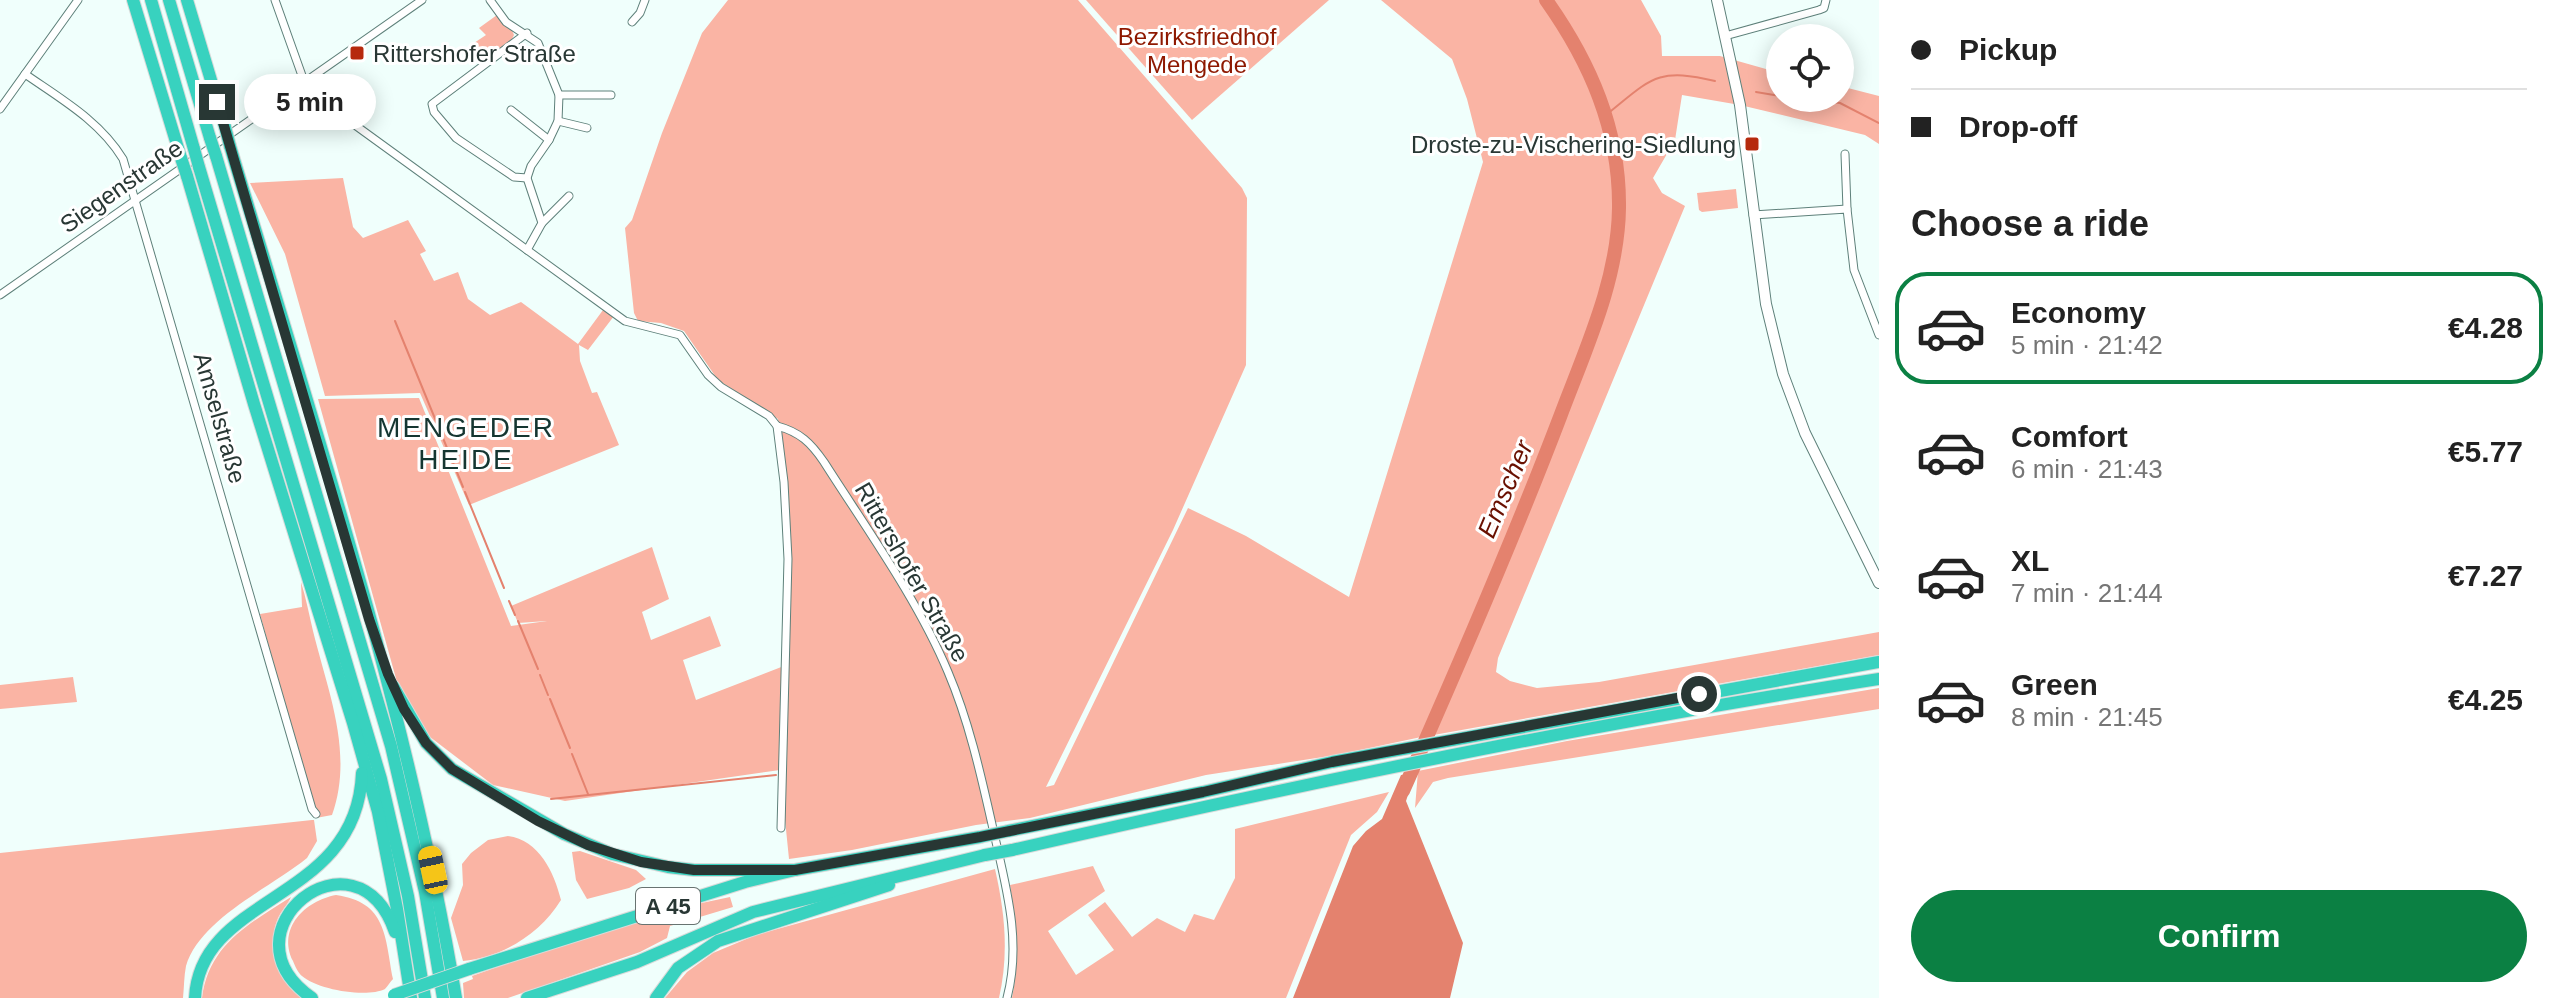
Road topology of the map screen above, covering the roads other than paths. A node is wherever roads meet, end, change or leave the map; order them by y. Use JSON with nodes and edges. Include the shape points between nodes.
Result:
{"nodes":[{"id":1,"x":78,"y":0,"type":"edge"},
{"id":2,"x":133,"y":0,"type":"edge"},
{"id":3,"x":151,"y":0,"type":"edge"},
{"id":4,"x":169,"y":0,"type":"edge"},
{"id":5,"x":187,"y":0,"type":"edge"},
{"id":6,"x":275,"y":0,"type":"edge"},
{"id":7,"x":422,"y":0,"type":"edge"},
{"id":8,"x":490,"y":0,"type":"edge"},
{"id":9,"x":645,"y":0,"type":"edge"},
{"id":10,"x":1717,"y":0,"type":"edge"},
{"id":11,"x":1826,"y":0,"type":"edge"},
{"id":12,"x":632,"y":22,"type":"dead end"},
{"id":13,"x":527,"y":33,"type":"junction"},
{"id":14,"x":1725,"y":36,"type":"junction"},
{"id":15,"x":25,"y":74,"type":"junction"},
{"id":16,"x":305,"y":84,"type":"junction"},
{"id":17,"x":559,"y":95,"type":"junction"},
{"id":18,"x":611,"y":95,"type":"dead end"},
{"id":19,"x":0,"y":109,"type":"edge"},
{"id":20,"x":511,"y":110,"type":"dead end"},
{"id":21,"x":558,"y":121,"type":"junction"},
{"id":22,"x":587,"y":128,"type":"dead end"},
{"id":23,"x":549,"y":140,"type":"junction"},
{"id":24,"x":1845,"y":154,"type":"dead end"},
{"id":25,"x":527,"y":178,"type":"junction"},
{"id":26,"x":569,"y":196,"type":"dead end"},
{"id":27,"x":137,"y":199,"type":"junction"},
{"id":28,"x":1847,"y":209,"type":"junction"},
{"id":29,"x":1753,"y":215,"type":"junction"},
{"id":30,"x":542,"y":223,"type":"junction"},
{"id":31,"x":527,"y":250,"type":"junction"},
{"id":32,"x":0,"y":295,"type":"edge"},
{"id":33,"x":1879,"y":335,"type":"edge"},
{"id":34,"x":777,"y":426,"type":"junction"},
{"id":35,"x":1879,"y":583,"type":"edge"},
{"id":36,"x":369,"y":619,"type":"junction"},
{"id":37,"x":1879,"y":662,"type":"edge"},
{"id":38,"x":1879,"y":679,"type":"edge"},
{"id":39,"x":362,"y":762,"type":"junction"},
{"id":40,"x":316,"y":814,"type":"dead end"},
{"id":41,"x":781,"y":828,"type":"dead end"},
{"id":42,"x":952,"y":863,"type":"junction"},
{"id":43,"x":795,"y":870,"type":"junction"},
{"id":44,"x":409,"y":982,"type":"junction"},
{"id":45,"x":389,"y":997,"type":"edge"},
{"id":46,"x":195,"y":998,"type":"edge"},
{"id":47,"x":312,"y":998,"type":"edge"},
{"id":48,"x":411,"y":998,"type":"edge"},
{"id":49,"x":425,"y":998,"type":"edge"},
{"id":50,"x":443,"y":998,"type":"edge"},
{"id":51,"x":456,"y":998,"type":"edge"},
{"id":52,"x":527,"y":998,"type":"edge"},
{"id":53,"x":656,"y":998,"type":"edge"},
{"id":54,"x":1007,"y":998,"type":"edge"}],
"edges":[{"from":1,"to":15,"type":"street"},
{"from":2,"to":39,"type":"highway","bridge":true},
{"from":3,"to":49,"type":"highway","bridge":true,"via":[[381,779]]},
{"from":4,"to":50,"type":"highway","bridge":true,"via":[[391,746]]},
{"from":5,"to":36,"type":"highway","bridge":true},
{"from":6,"to":16,"type":"street","name":"Rittershofer Straße"},
{"from":7,"to":16,"type":"street","name":"Siegenstraße"},
{"from":8,"to":13,"type":"street","via":[[506,22]]},
{"from":9,"to":12,"type":"street"},
{"from":10,"to":14,"type":"main road"},
{"from":11,"to":14,"type":"street","via":[[1819,10]]},
{"from":13,"to":17,"type":"street","via":[[538,43]]},
{"from":13,"to":25,"type":"street","via":[[432,104],[456,138],[514,177]]},
{"from":14,"to":29,"type":"main road","via":[[1740,105]]},
{"from":15,"to":19,"type":"street"},
{"from":15,"to":27,"type":"street","name":"Amselstraße","via":[[112,141]]},
{"from":16,"to":27,"type":"street","name":"Siegenstraße"},
{"from":16,"to":31,"type":"street","name":"Rittershofer Straße"},
{"from":17,"to":18,"type":"street"},
{"from":17,"to":21,"type":"street"},
{"from":20,"to":23,"type":"street"},
{"from":21,"to":22,"type":"street"},
{"from":21,"to":23,"type":"street"},
{"from":23,"to":25,"type":"street"},
{"from":24,"to":28,"type":"street"},
{"from":25,"to":30,"type":"street"},
{"from":26,"to":30,"type":"street"},
{"from":27,"to":32,"type":"street","name":"Siegenstraße"},
{"from":27,"to":40,"type":"street","name":"Amselstraße"},
{"from":28,"to":29,"type":"street"},
{"from":28,"to":33,"type":"street","via":[[1854,270]]},
{"from":29,"to":35,"type":"main road","via":[[1766,304],[1790,395]]},
{"from":30,"to":31,"type":"street"},
{"from":31,"to":34,"type":"street","name":"Rittershofer Straße","via":[[625,321],[680,335],[708,375]]},
{"from":34,"to":41,"type":"street","via":[[788,559]]},
{"from":34,"to":54,"type":"street","name":"Rittershofer Straße","via":[[804,438],[824,462],[926,625],[949,674],[967,725],[1010,903],[1013,971]]},
{"from":36,"to":43,"type":"highway","via":[[388,674],[415,727],[438,756],[480,787],[564,834],[641,862],[694,870]]},
{"from":36,"to":51,"type":"highway","via":[[421,814]]},
{"from":37,"to":43,"type":"highway","number":"A 45","bridge":true,"via":[[1379,753]]},
{"from":38,"to":42,"type":"highway","number":"A 45","bridge":true,"via":[[1373,771]]},
{"from":39,"to":44,"type":"highway","via":[[386,849]]},
{"from":39,"to":46,"type":"highway","via":[[360,798],[339,845],[305,877],[221,938],[201,969]]},
{"from":42,"to":52,"type":"highway","number":"A 45","via":[[753,912],[637,962]]},
{"from":42,"to":53,"type":"highway","via":[[718,941],[678,968]]},
{"from":43,"to":45,"type":"highway","number":"A 45","bridge":true},
{"from":44,"to":47,"type":"highway","via":[[392,922],[378,899],[349,885],[329,885],[306,894],[282,924],[280,958]]},
{"from":44,"to":48,"type":"highway"}]}
